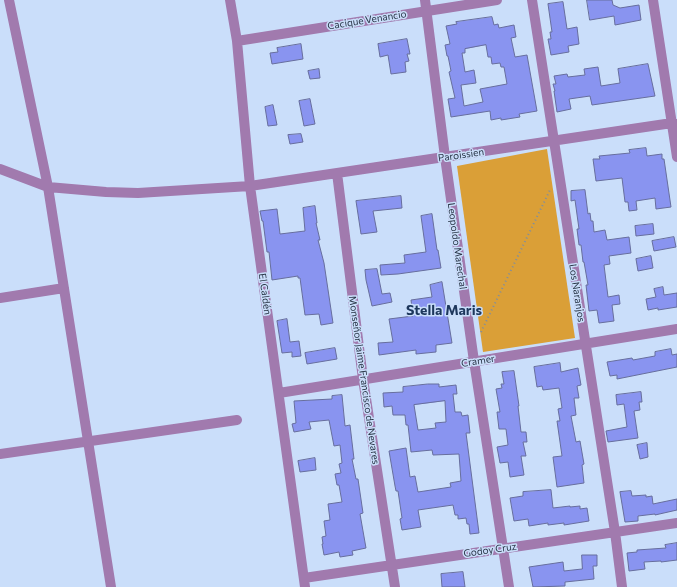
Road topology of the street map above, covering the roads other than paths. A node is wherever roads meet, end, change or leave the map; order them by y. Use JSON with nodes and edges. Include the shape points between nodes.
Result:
{"nodes":[{"id":1,"x":9,"y":0,"type":"edge"},
{"id":2,"x":230,"y":0,"type":"edge"},
{"id":3,"x":425,"y":0,"type":"edge"},
{"id":4,"x":497,"y":0,"type":"edge"},
{"id":5,"x":532,"y":0,"type":"edge"},
{"id":6,"x":653,"y":0,"type":"edge"},
{"id":7,"x":427,"y":11,"type":"junction"},
{"id":8,"x":237,"y":42,"type":"junction"},
{"id":9,"x":675,"y":122,"type":"edge"},
{"id":10,"x":554,"y":141,"type":"junction"},
{"id":11,"x":445,"y":157,"type":"junction"},
{"id":12,"x":677,"y":157,"type":"edge"},
{"id":13,"x":0,"y":169,"type":"edge"},
{"id":14,"x":337,"y":173,"type":"junction"},
{"id":15,"x":250,"y":186,"type":"junction"},
{"id":16,"x":48,"y":187,"type":"junction"},
{"id":17,"x":64,"y":288,"type":"junction"},
{"id":18,"x":0,"y":298,"type":"edge"},
{"id":19,"x":677,"y":329,"type":"edge"},
{"id":20,"x":585,"y":343,"type":"junction"},
{"id":21,"x":474,"y":361,"type":"junction"},
{"id":22,"x":363,"y":379,"type":"junction"},
{"id":23,"x":279,"y":393,"type":"junction"},
{"id":24,"x":237,"y":420,"type":"dead end"},
{"id":25,"x":88,"y":441,"type":"junction"},
{"id":26,"x":0,"y":454,"type":"edge"},
{"id":27,"x":677,"y":523,"type":"edge"},
{"id":28,"x":615,"y":532,"type":"junction"},
{"id":29,"x":502,"y":548,"type":"junction"},
{"id":30,"x":391,"y":565,"type":"junction"},
{"id":31,"x":305,"y":582,"type":"edge"},
{"id":32,"x":111,"y":587,"type":"edge"},
{"id":33,"x":395,"y":587,"type":"edge"},
{"id":34,"x":509,"y":587,"type":"edge"},
{"id":35,"x":622,"y":587,"type":"edge"}],
"edges":[{"from":1,"to":16,"type":"street"},
{"from":2,"to":8,"type":"street","name":"El Caldén"},
{"from":3,"to":7,"type":"street","name":"Leopoldo Marechal"},
{"from":4,"to":7,"type":"street","name":"Cacique Venancio"},
{"from":5,"to":10,"type":"street","name":"Los Naranjos"},
{"from":6,"to":9,"type":"street"},
{"from":7,"to":8,"type":"street","name":"Cacique Venancio"},
{"from":7,"to":11,"type":"street","name":"Leopoldo Marechal"},
{"from":8,"to":15,"type":"street","name":"El Caldén"},
{"from":9,"to":10,"type":"street","name":"Paroissien"},
{"from":9,"to":12,"type":"street"},
{"from":10,"to":11,"type":"street","name":"Paroissien"},
{"from":10,"to":20,"type":"street","name":"Los Naranjos"},
{"from":11,"to":14,"type":"street","name":"Paroissien"},
{"from":11,"to":21,"type":"street","name":"Leopoldo Marechal"},
{"from":13,"to":16,"type":"street","name":"Paroissien"},
{"from":14,"to":15,"type":"street","name":"Paroissien"},
{"from":14,"to":22,"type":"street","name":"Monseñor Jaime Francisco de Nevares"},
{"from":15,"to":16,"type":"street","name":"Paroissien","via":[[138,193]]},
{"from":15,"to":23,"type":"street","name":"El Caldén"},
{"from":16,"to":17,"type":"street"},
{"from":17,"to":18,"type":"street"},
{"from":17,"to":25,"type":"street"},
{"from":19,"to":20,"type":"street","name":"Cramer"},
{"from":20,"to":21,"type":"street","name":"Cramer"},
{"from":20,"to":28,"type":"street","name":"Los Naranjos"},
{"from":21,"to":22,"type":"street","name":"Cramer"},
{"from":21,"to":29,"type":"street","name":"Leopoldo Marechal"},
{"from":22,"to":23,"type":"street","name":"Cramer"},
{"from":22,"to":30,"type":"street","name":"Monseñor Jaime Francisco de Nevares"},
{"from":23,"to":31,"type":"street","name":"El Caldén"},
{"from":24,"to":25,"type":"street"},
{"from":25,"to":26,"type":"street"},
{"from":25,"to":32,"type":"street"},
{"from":27,"to":28,"type":"street","name":"Godoy Cruz"},
{"from":28,"to":29,"type":"street","name":"Godoy Cruz"},
{"from":28,"to":35,"type":"street","name":"Los Naranjos"},
{"from":29,"to":30,"type":"street","name":"Godoy Cruz"},
{"from":29,"to":34,"type":"street","name":"Leopoldo Marechal"},
{"from":30,"to":31,"type":"street","name":"Godoy Cruz"},
{"from":30,"to":33,"type":"street","name":"Monseñor Jaime Francisco de Nevares"}]}
